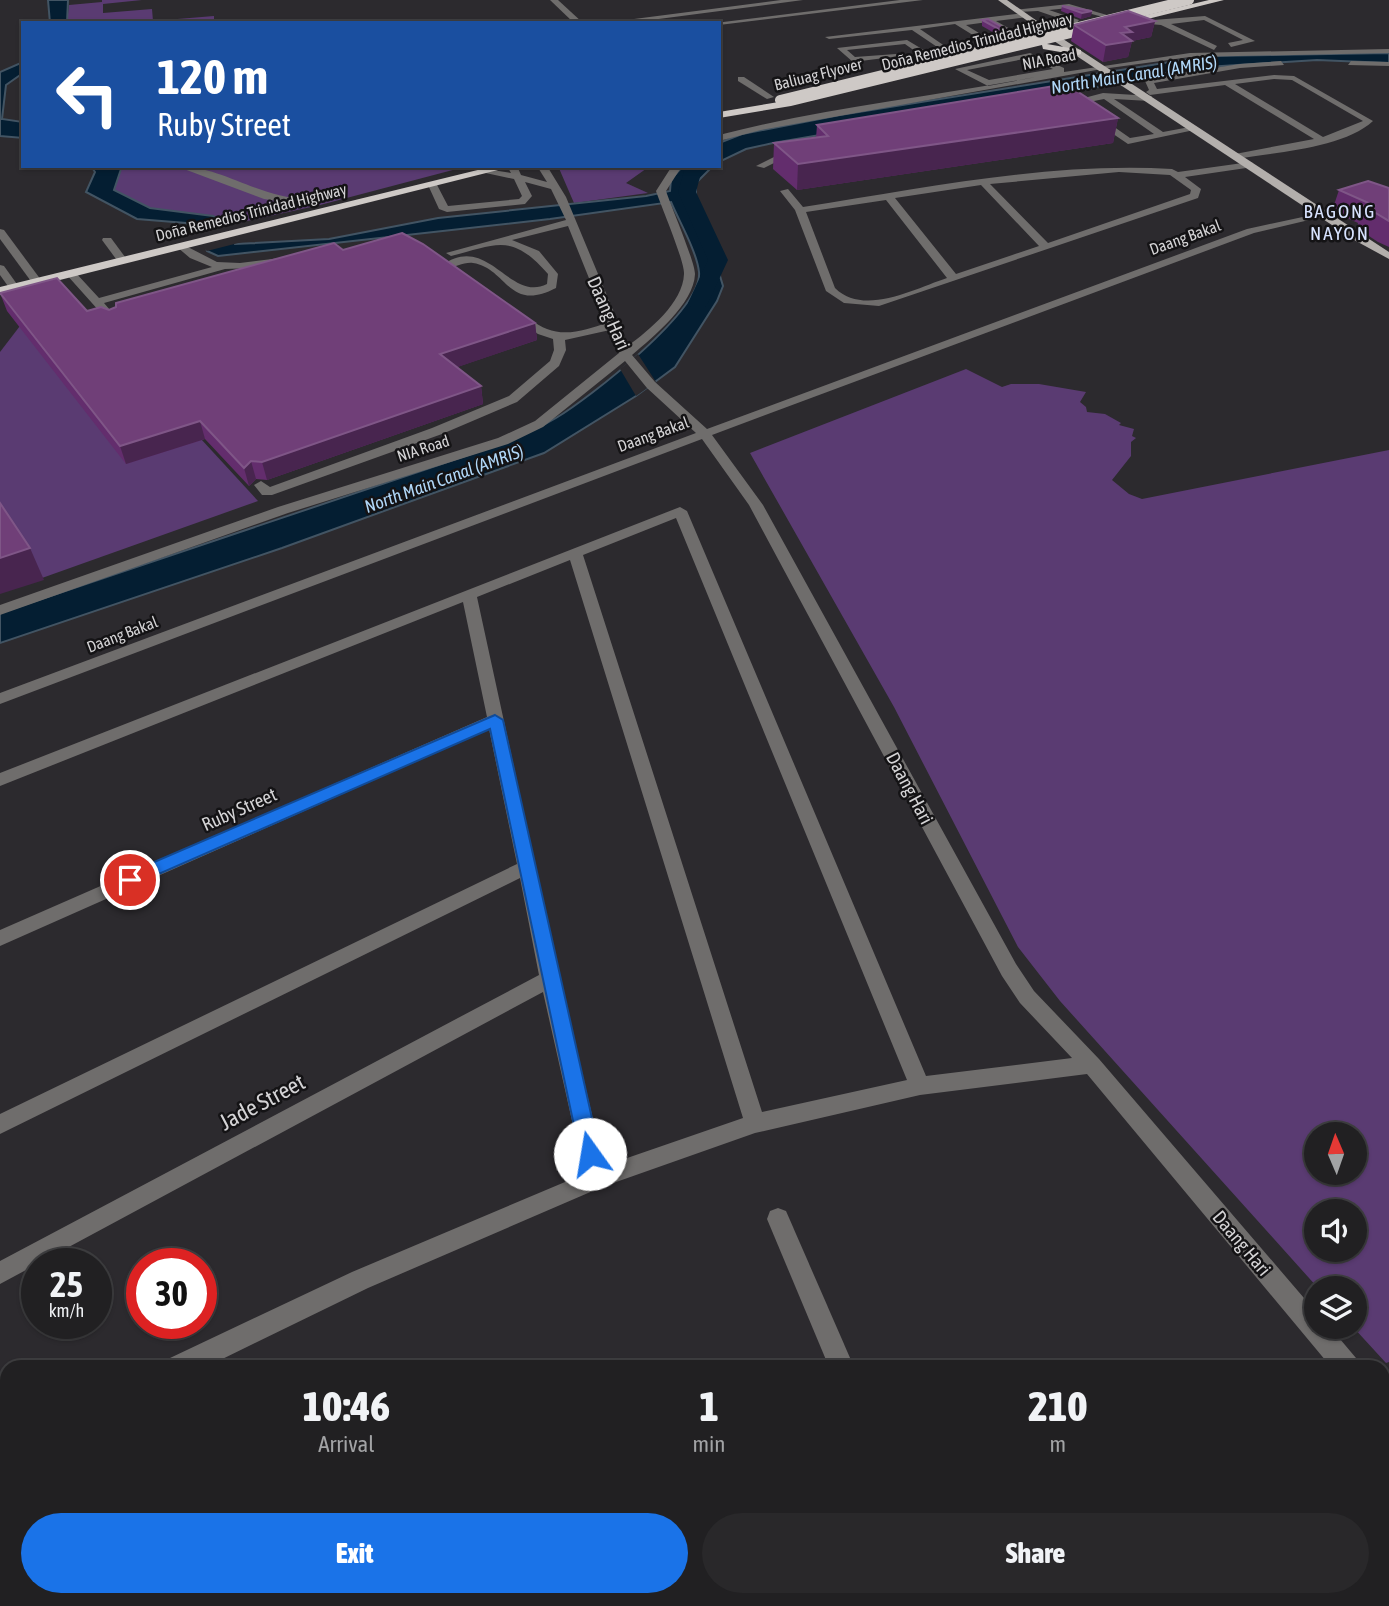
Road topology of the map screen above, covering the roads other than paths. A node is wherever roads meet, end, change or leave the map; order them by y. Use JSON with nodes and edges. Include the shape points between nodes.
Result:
{"nodes":[{"id":1,"x":554,"y":0,"type":"edge"},
{"id":2,"x":799,"y":0,"type":"edge"},
{"id":3,"x":919,"y":0,"type":"edge"},
{"id":4,"x":1002,"y":0,"type":"edge"},
{"id":5,"x":1166,"y":0,"type":"edge"},
{"id":6,"x":1189,"y":0,"type":"edge"},
{"id":7,"x":1220,"y":0,"type":"edge"},
{"id":8,"x":1037,"y":8,"type":"junction"},
{"id":9,"x":1089,"y":11,"type":"junction"},
{"id":10,"x":1021,"y":12,"type":"junction"},
{"id":11,"x":1103,"y":15,"type":"junction"},
{"id":12,"x":1061,"y":17,"type":"junction"},
{"id":13,"x":989,"y":20,"type":"junction"},
{"id":14,"x":577,"y":21,"type":"edge"},
{"id":15,"x":624,"y":21,"type":"edge"},
{"id":16,"x":1076,"y":22,"type":"junction"},
{"id":17,"x":1131,"y":22,"type":"junction"},
{"id":18,"x":1166,"y":22,"type":"junction"},
{"id":19,"x":721,"y":23,"type":"edge"},
{"id":20,"x":959,"y":24,"type":"junction"},
{"id":21,"x":999,"y":26,"type":"junction"},
{"id":22,"x":914,"y":27,"type":"junction"},
{"id":23,"x":969,"y":30,"type":"junction"},
{"id":24,"x":1046,"y":30,"type":"junction"},
{"id":25,"x":1016,"y":36,"type":"junction"},
{"id":26,"x":829,"y":37,"type":"dead end"},
{"id":27,"x":1057,"y":39,"type":"junction"},
{"id":28,"x":989,"y":43,"type":"junction"},
{"id":29,"x":916,"y":47,"type":"junction"},
{"id":30,"x":1023,"y":47,"type":"junction"},
{"id":31,"x":1218,"y":47,"type":"junction"},
{"id":32,"x":1196,"y":50,"type":"dead end"},
{"id":33,"x":1389,"y":51,"type":"edge"},
{"id":34,"x":949,"y":52,"type":"junction"},
{"id":35,"x":1076,"y":56,"type":"junction"},
{"id":36,"x":929,"y":57,"type":"junction"},
{"id":37,"x":1090,"y":59,"type":"joint"},
{"id":38,"x":900,"y":60,"type":"junction"},
{"id":39,"x":1062,"y":62,"type":"dead end"},
{"id":40,"x":1328,"y":63,"type":"dead end"},
{"id":41,"x":1339,"y":63,"type":"dead end"},
{"id":42,"x":1049,"y":64,"type":"junction"},
{"id":43,"x":1389,"y":64,"type":"edge"},
{"id":44,"x":955,"y":67,"type":"junction"},
{"id":45,"x":1104,"y":69,"type":"junction"},
{"id":46,"x":741,"y":79,"type":"dead end"},
{"id":47,"x":1226,"y":82,"type":"junction"},
{"id":48,"x":1148,"y":94,"type":"junction"},
{"id":49,"x":1103,"y":96,"type":"junction"},
{"id":50,"x":775,"y":99,"type":"junction"},
{"id":51,"x":1066,"y":103,"type":"junction"},
{"id":52,"x":1052,"y":105,"type":"edge"},
{"id":53,"x":1077,"y":109,"type":"edge"},
{"id":54,"x":741,"y":110,"type":"junction"},
{"id":55,"x":1088,"y":114,"type":"edge"},
{"id":56,"x":721,"y":115,"type":"edge"},
{"id":57,"x":1195,"y":129,"type":"junction"},
{"id":58,"x":749,"y":130,"type":"junction"},
{"id":59,"x":1160,"y":134,"type":"junction"},
{"id":60,"x":721,"y":137,"type":"edge"},
{"id":61,"x":1320,"y":139,"type":"junction"},
{"id":62,"x":807,"y":148,"type":"edge"},
{"id":63,"x":1238,"y":156,"type":"junction"},
{"id":64,"x":1250,"y":165,"type":"junction"},
{"id":65,"x":761,"y":166,"type":"dead end"},
{"id":66,"x":187,"y":168,"type":"edge"},
{"id":67,"x":503,"y":168,"type":"edge"},
{"id":68,"x":512,"y":168,"type":"edge"},
{"id":69,"x":543,"y":168,"type":"edge"},
{"id":70,"x":676,"y":168,"type":"edge"},
{"id":71,"x":486,"y":172,"type":"junction"},
{"id":72,"x":1177,"y":175,"type":"junction"},
{"id":73,"x":518,"y":177,"type":"junction"},
{"id":74,"x":983,"y":182,"type":"junction"},
{"id":75,"x":433,"y":185,"type":"junction"},
{"id":76,"x":555,"y":187,"type":"junction"},
{"id":77,"x":785,"y":191,"type":"dead end"},
{"id":78,"x":889,"y":197,"type":"junction"},
{"id":79,"x":314,"y":202,"type":"dead end"},
{"id":80,"x":800,"y":210,"type":"junction"},
{"id":81,"x":1323,"y":210,"type":"junction"},
{"id":82,"x":567,"y":214,"type":"junction"},
{"id":83,"x":0,"y":232,"type":"edge"},
{"id":84,"x":107,"y":240,"type":"dead end"},
{"id":85,"x":502,"y":240,"type":"junction"},
{"id":86,"x":182,"y":247,"type":"junction"},
{"id":87,"x":1046,"y":247,"type":"junction"},
{"id":88,"x":1389,"y":256,"type":"edge"},
{"id":89,"x":296,"y":259,"type":"edge"},
{"id":90,"x":441,"y":260,"type":"junction"},
{"id":91,"x":123,"y":261,"type":"junction"},
{"id":92,"x":227,"y":267,"type":"junction"},
{"id":93,"x":0,"y":268,"type":"edge"},
{"id":94,"x":71,"y":274,"type":"junction"},
{"id":95,"x":457,"y":274,"type":"edge"},
{"id":96,"x":953,"y":277,"type":"junction"},
{"id":97,"x":37,"y":282,"type":"junction"},
{"id":98,"x":14,"y":288,"type":"junction"},
{"id":99,"x":0,"y":291,"type":"edge"},
{"id":100,"x":97,"y":302,"type":"junction"},
{"id":101,"x":501,"y":305,"type":"edge"},
{"id":102,"x":114,"y":322,"type":"edge"},
{"id":103,"x":613,"y":325,"type":"junction"},
{"id":104,"x":559,"y":337,"type":"junction"},
{"id":105,"x":626,"y":355,"type":"junction"},
{"id":106,"x":705,"y":434,"type":"junction"},
{"id":107,"x":261,"y":485,"type":"dead end"},
{"id":108,"x":575,"y":552,"type":"junction"},
{"id":109,"x":469,"y":595,"type":"junction"},
{"id":110,"x":0,"y":610,"type":"edge"},
{"id":111,"x":0,"y":699,"type":"edge"},
{"id":112,"x":495,"y":720,"type":"junction"},
{"id":113,"x":0,"y":780,"type":"edge"},
{"id":114,"x":526,"y":867,"type":"junction"},
{"id":115,"x":0,"y":938,"type":"edge"},
{"id":116,"x":550,"y":979,"type":"junction"},
{"id":117,"x":1092,"y":1065,"type":"junction"},
{"id":118,"x":920,"y":1086,"type":"junction"},
{"id":119,"x":755,"y":1123,"type":"junction"},
{"id":120,"x":0,"y":1124,"type":"edge"},
{"id":121,"x":596,"y":1179,"type":"junction"},
{"id":122,"x":778,"y":1219,"type":"dead end"},
{"id":123,"x":0,"y":1273,"type":"edge"},
{"id":124,"x":194,"y":1360,"type":"edge"},
{"id":125,"x":839,"y":1360,"type":"edge"},
{"id":126,"x":1341,"y":1360,"type":"edge"}],
"edges":[{"from":1,"to":14,"type":"street"},
{"from":2,"to":15,"type":"street"},
{"from":3,"to":19,"type":"street"},
{"from":4,"to":10,"type":"main road"},
{"from":5,"to":11,"type":"highway","name":"Doña Remedios Trinidad Highway"},
{"from":6,"to":50,"type":"highway","name":"Baliuag Flyover","bridge":true},
{"from":7,"to":17,"type":"highway","name":"Doña Remedios Trinidad Highway"},
{"from":8,"to":9,"type":"street"},
{"from":8,"to":10,"type":"street"},
{"from":8,"to":12,"type":"street"},
{"from":9,"to":11,"type":"street"},
{"from":9,"to":12,"type":"street"},
{"from":10,"to":13,"type":"street"},
{"from":10,"to":24,"type":"main road"},
{"from":11,"to":16,"type":"highway","name":"Doña Remedios Trinidad Highway"},
{"from":12,"to":16,"type":"street"},
{"from":13,"to":20,"type":"street"},
{"from":13,"to":21,"type":"street"},
{"from":16,"to":24,"type":"highway","name":"Doña Remedios Trinidad Highway"},
{"from":17,"to":18,"type":"street"},
{"from":17,"to":27,"type":"highway","name":"Doña Remedios Trinidad Highway"},
{"from":18,"to":31,"type":"street"},
{"from":18,"to":31,"type":"street","via":[[1205,18],[1251,41]]},
{"from":20,"to":22,"type":"street"},
{"from":20,"to":23,"type":"street"},
{"from":21,"to":23,"type":"street"},
{"from":21,"to":25,"type":"street"},
{"from":22,"to":26,"type":"street"},
{"from":22,"to":34,"type":"street"},
{"from":23,"to":28,"type":"street"},
{"from":24,"to":25,"type":"highway","name":"Doña Remedios Trinidad Highway"},
{"from":25,"to":28,"type":"highway","name":"Doña Remedios Trinidad Highway"},
{"from":27,"to":30,"type":"highway","name":"Doña Remedios Trinidad Highway"},
{"from":27,"to":35,"type":"main road"},
{"from":28,"to":34,"type":"highway","name":"Doña Remedios Trinidad Highway"},
{"from":29,"to":36,"type":"street"},
{"from":29,"to":38,"type":"street","via":[[890,51]]},
{"from":29,"to":38,"type":"street","via":[[904,42],[841,48],[853,60]]},
{"from":30,"to":35,"type":"highway"},
{"from":30,"to":44,"type":"highway","name":"Doña Remedios Trinidad Highway"},
{"from":31,"to":32,"type":"street"},
{"from":33,"to":45,"type":"street","name":"NIA Road","via":[[1222,53]]},
{"from":34,"to":36,"type":"highway","name":"Doña Remedios Trinidad Highway"},
{"from":35,"to":37,"type":"street"},
{"from":36,"to":38,"type":"highway","name":"Doña Remedios Trinidad Highway"},
{"from":37,"to":45,"type":"main road"},
{"from":38,"to":50,"type":"highway","name":"Doña Remedios Trinidad Highway"},
{"from":39,"to":42,"type":"street"},
{"from":40,"to":48,"type":"street","via":[[1240,66],[1184,74],[1149,81]]},
{"from":41,"to":43,"type":"street"},
{"from":42,"to":44,"type":"street","via":[[1030,55]]},
{"from":42,"to":44,"type":"street","via":[[1061,70],[988,83]]},
{"from":44,"to":54,"type":"highway","name":"Doña Remedios Trinidad Highway"},
{"from":45,"to":48,"type":"main road"},
{"from":45,"to":58,"type":"street","name":"NIA Road"},
{"from":46,"to":50,"type":"street"},
{"from":47,"to":48,"type":"street"},
{"from":47,"to":61,"type":"street"},
{"from":47,"to":61,"type":"street","via":[[1294,78],[1369,121]]},
{"from":48,"to":49,"type":"street"},
{"from":48,"to":57,"type":"main road"},
{"from":49,"to":51,"type":"street"},
{"from":49,"to":59,"type":"street"},
{"from":50,"to":54,"type":"highway","name":"Baliuag Flyover"},
{"from":51,"to":52,"type":"street"},
{"from":51,"to":53,"type":"street"},
{"from":54,"to":56,"type":"highway","name":"Doña Remedios Trinidad Highway"},
{"from":55,"to":59,"type":"street","via":[[1128,141]]},
{"from":56,"to":58,"type":"street"},
{"from":57,"to":59,"type":"street"},
{"from":57,"to":63,"type":"main road"},
{"from":58,"to":60,"type":"street","name":"NIA Road"},
{"from":61,"to":63,"type":"street"},
{"from":62,"to":65,"type":"street"},
{"from":63,"to":64,"type":"main road"},
{"from":64,"to":72,"type":"street"},
{"from":64,"to":81,"type":"main road"},
{"from":66,"to":79,"type":"street","via":[[259,196],[289,203]]},
{"from":67,"to":71,"type":"highway","name":"Doña Remedios Trinidad Highway"},
{"from":68,"to":73,"type":"street"},
{"from":69,"to":76,"type":"street","name":"Daang Hari"},
{"from":70,"to":105,"type":"street","name":"NIA Road","via":[[663,195],[690,273],[684,295]]},
{"from":71,"to":73,"type":"street"},
{"from":71,"to":75,"type":"highway","name":"Doña Remedios Trinidad Highway"},
{"from":72,"to":74,"type":"street","via":[[1119,169]]},
{"from":72,"to":87,"type":"street","via":[[1196,189],[1195,196]]},
{"from":73,"to":75,"type":"street","via":[[527,197],[522,202],[456,210],[443,207]]},
{"from":73,"to":76,"type":"street"},
{"from":74,"to":78,"type":"street"},
{"from":74,"to":87,"type":"street"},
{"from":75,"to":86,"type":"highway","name":"Doña Remedios Trinidad Highway"},
{"from":76,"to":82,"type":"street","name":"Daang Hari"},
{"from":77,"to":80,"type":"street"},
{"from":78,"to":80,"type":"street"},
{"from":78,"to":96,"type":"street"},
{"from":80,"to":96,"type":"street","via":[[834,295],[865,304],[886,302]]},
{"from":81,"to":88,"type":"main road"},
{"from":81,"to":106,"type":"street","name":"Daang Bakal","via":[[1251,231]]},
{"from":82,"to":85,"type":"street"},
{"from":82,"to":103,"type":"street","name":"Daang Hari"},
{"from":83,"to":97,"type":"street"},
{"from":84,"to":91,"type":"street"},
{"from":85,"to":90,"type":"street"},
{"from":85,"to":90,"type":"street","via":[[535,253],[553,274],[552,286],[527,292],[514,288],[483,262]]},
{"from":86,"to":91,"type":"highway","name":"Doña Remedios Trinidad Highway"},
{"from":86,"to":92,"type":"street","via":[[196,261]]},
{"from":87,"to":96,"type":"street"},
{"from":89,"to":92,"type":"street"},
{"from":90,"to":95,"type":"street"},
{"from":91,"to":94,"type":"highway","name":"Doña Remedios Trinidad Highway"},
{"from":92,"to":100,"type":"street"},
{"from":93,"to":98,"type":"street"},
{"from":94,"to":97,"type":"highway","name":"Doña Remedios Trinidad Highway"},
{"from":94,"to":100,"type":"street"},
{"from":97,"to":98,"type":"highway","name":"Doña Remedios Trinidad Highway"},
{"from":98,"to":99,"type":"highway","name":"Doña Remedios Trinidad Highway"},
{"from":100,"to":102,"type":"street"},
{"from":101,"to":104,"type":"street","via":[[534,328]]},
{"from":103,"to":104,"type":"street"},
{"from":103,"to":105,"type":"street","name":"Daang Hari"},
{"from":104,"to":107,"type":"street","via":[[555,363],[513,399],[267,492]]},
{"from":105,"to":106,"type":"street","name":"Daang Hari","via":[[651,385]]},
{"from":105,"to":110,"type":"street","name":"NIA Road","via":[[539,424],[503,441],[283,510]]},
{"from":106,"to":111,"type":"street","name":"Daang Bakal"},
{"from":106,"to":117,"type":"street","name":"Daang Hari","via":[[756,505],[1009,970],[1027,997]]},
{"from":108,"to":109,"type":"street"},
{"from":108,"to":118,"type":"street","via":[[680,511]]},
{"from":108,"to":119,"type":"street"},
{"from":109,"to":112,"type":"street"},
{"from":109,"to":113,"type":"street"},
{"from":112,"to":114,"type":"street"},
{"from":112,"to":115,"type":"street","name":"Ruby Street"},
{"from":114,"to":116,"type":"street"},
{"from":114,"to":120,"type":"street"},
{"from":116,"to":121,"type":"street"},
{"from":116,"to":123,"type":"street","name":"Jade Street"},
{"from":117,"to":118,"type":"street"},
{"from":117,"to":126,"type":"street","name":"Daang Hari"},
{"from":118,"to":119,"type":"street"},
{"from":119,"to":121,"type":"street"},
{"from":121,"to":124,"type":"street","via":[[360,1280]]},
{"from":122,"to":125,"type":"street"}]}
